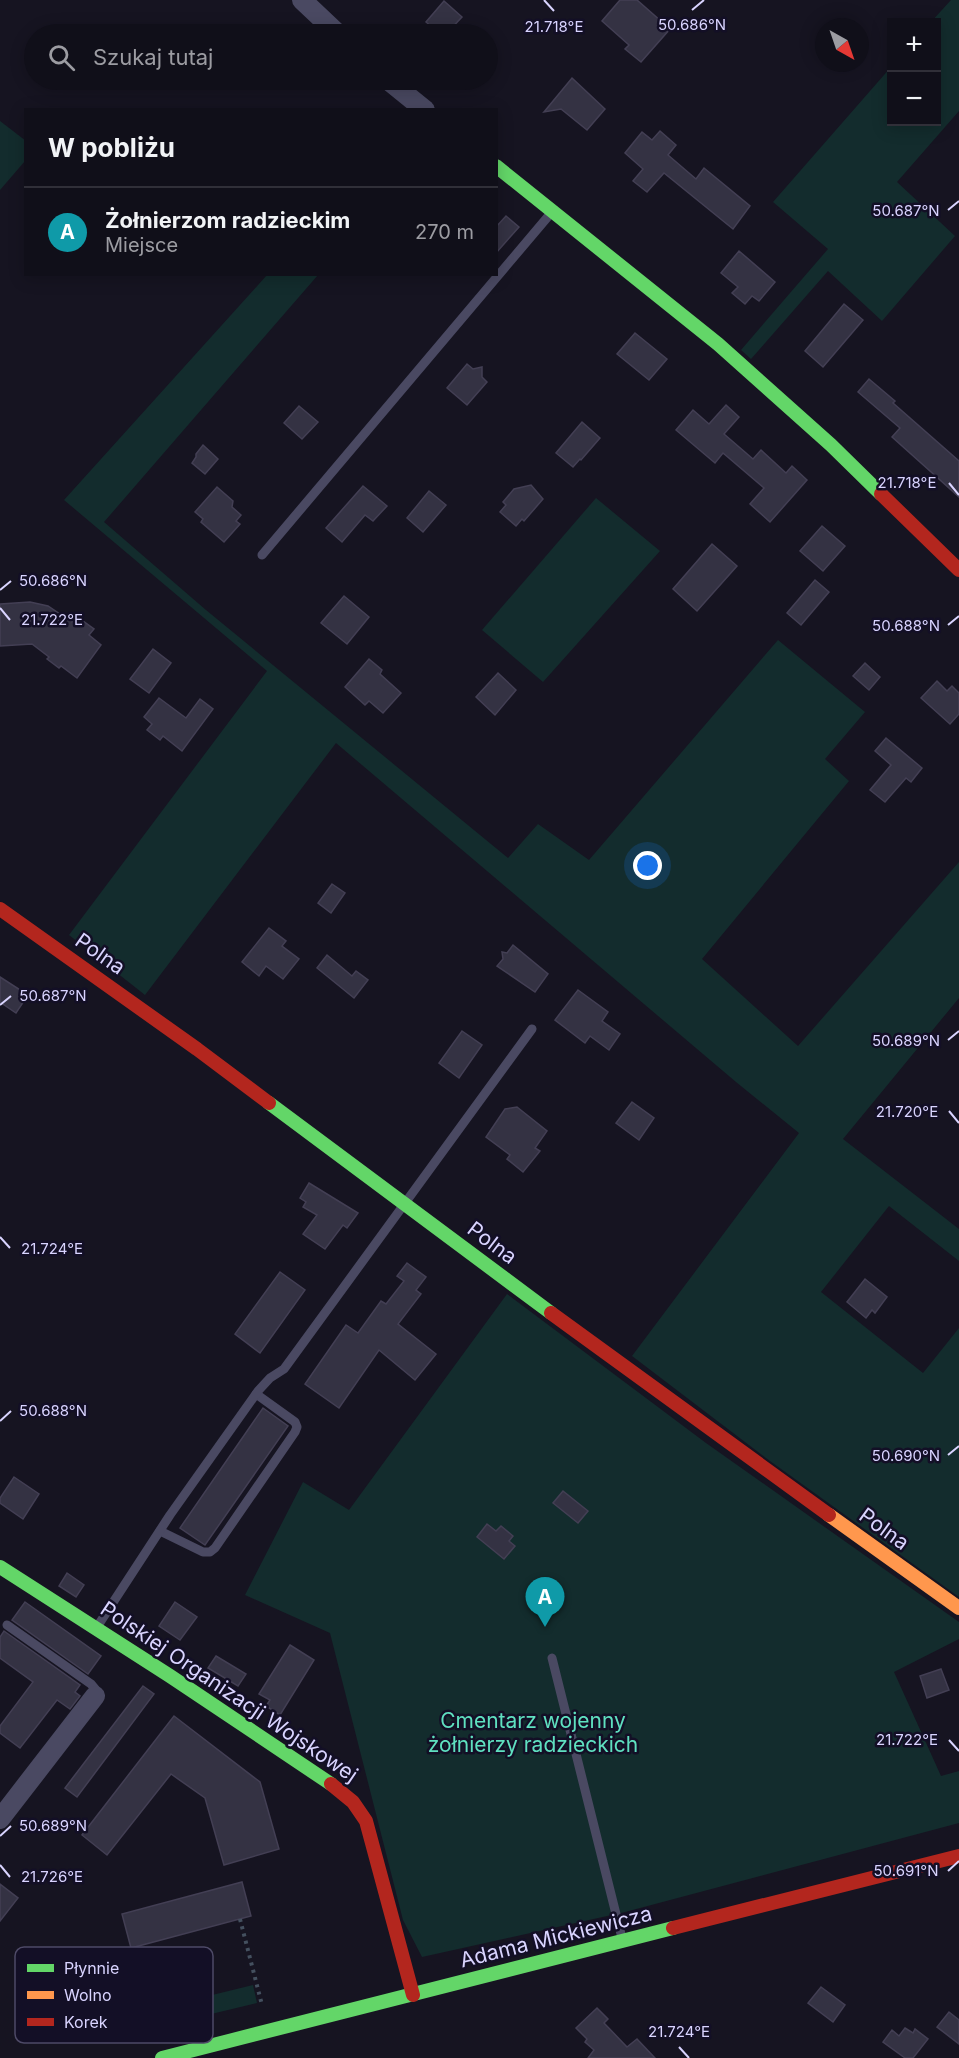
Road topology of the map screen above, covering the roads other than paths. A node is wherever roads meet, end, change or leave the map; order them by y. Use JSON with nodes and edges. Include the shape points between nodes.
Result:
{"nodes":[{"id":1,"x":304,"y":1,"type":"edge"},
{"id":2,"x":328,"y":24,"type":"edge"},
{"id":3,"x":400,"y":90,"type":"edge"},
{"id":4,"x":423,"y":108,"type":"edge"},
{"id":5,"x":498,"y":168,"type":"edge"},
{"id":6,"x":552,"y":211,"type":"junction"},
{"id":7,"x":498,"y":275,"type":"edge"},
{"id":8,"x":497,"y":276,"type":"edge"},
{"id":9,"x":262,"y":555,"type":"dead end"},
{"id":10,"x":959,"y":570,"type":"edge"},
{"id":11,"x":0,"y":909,"type":"edge"},
{"id":12,"x":532,"y":1029,"type":"dead end"},
{"id":13,"x":403,"y":1203,"type":"junction"},
{"id":14,"x":256,"y":1394,"type":"junction"},
{"id":15,"x":160,"y":1531,"type":"junction"},
{"id":16,"x":6,"y":1574,"type":"edge"},
{"id":17,"x":959,"y":1608,"type":"edge"},
{"id":18,"x":7,"y":1624,"type":"dead end"},
{"id":19,"x":96,"y":1628,"type":"junction"},
{"id":20,"x":552,"y":1658,"type":"dead end"},
{"id":21,"x":95,"y":1696,"type":"joint"},
{"id":22,"x":0,"y":1820,"type":"edge"},
{"id":23,"x":959,"y":1856,"type":"edge"},
{"id":24,"x":623,"y":1942,"type":"junction"},
{"id":25,"x":413,"y":1995,"type":"junction"},
{"id":26,"x":162,"y":2058,"type":"edge"}],
"edges":[{"from":1,"to":2,"type":"street"},
{"from":3,"to":4,"type":"street"},
{"from":5,"to":6,"type":"street"},
{"from":6,"to":7,"type":"lane"},
{"from":6,"to":10,"type":"street","via":[[717,344],[831,445]]},
{"from":8,"to":9,"type":"lane"},
{"from":11,"to":13,"type":"street","name":"Polna","via":[[197,1049]]},
{"from":12,"to":13,"type":"lane"},
{"from":13,"to":14,"type":"lane","via":[[284,1369]]},
{"from":13,"to":17,"type":"street","name":"Polna"},
{"from":14,"to":15,"type":"lane"},
{"from":14,"to":15,"type":"lane","via":[[295,1422],[296,1432],[215,1548],[203,1552]]},
{"from":15,"to":19,"type":"lane"},
{"from":16,"to":19,"type":"street","name":"Polskiej Organizacji Wojskowej"},
{"from":18,"to":21,"type":"lane","via":[[91,1684]]},
{"from":19,"to":25,"type":"street","name":"Polskiej Organizacji Wojskowej","via":[[321,1777],[361,1811]]},
{"from":20,"to":24,"type":"lane"},
{"from":21,"to":22,"type":"street"},
{"from":23,"to":24,"type":"street","name":"Adama Mickiewicza"},
{"from":24,"to":25,"type":"street","name":"Adama Mickiewicza"},
{"from":25,"to":26,"type":"street","name":"Adama Mickiewicza"}]}
